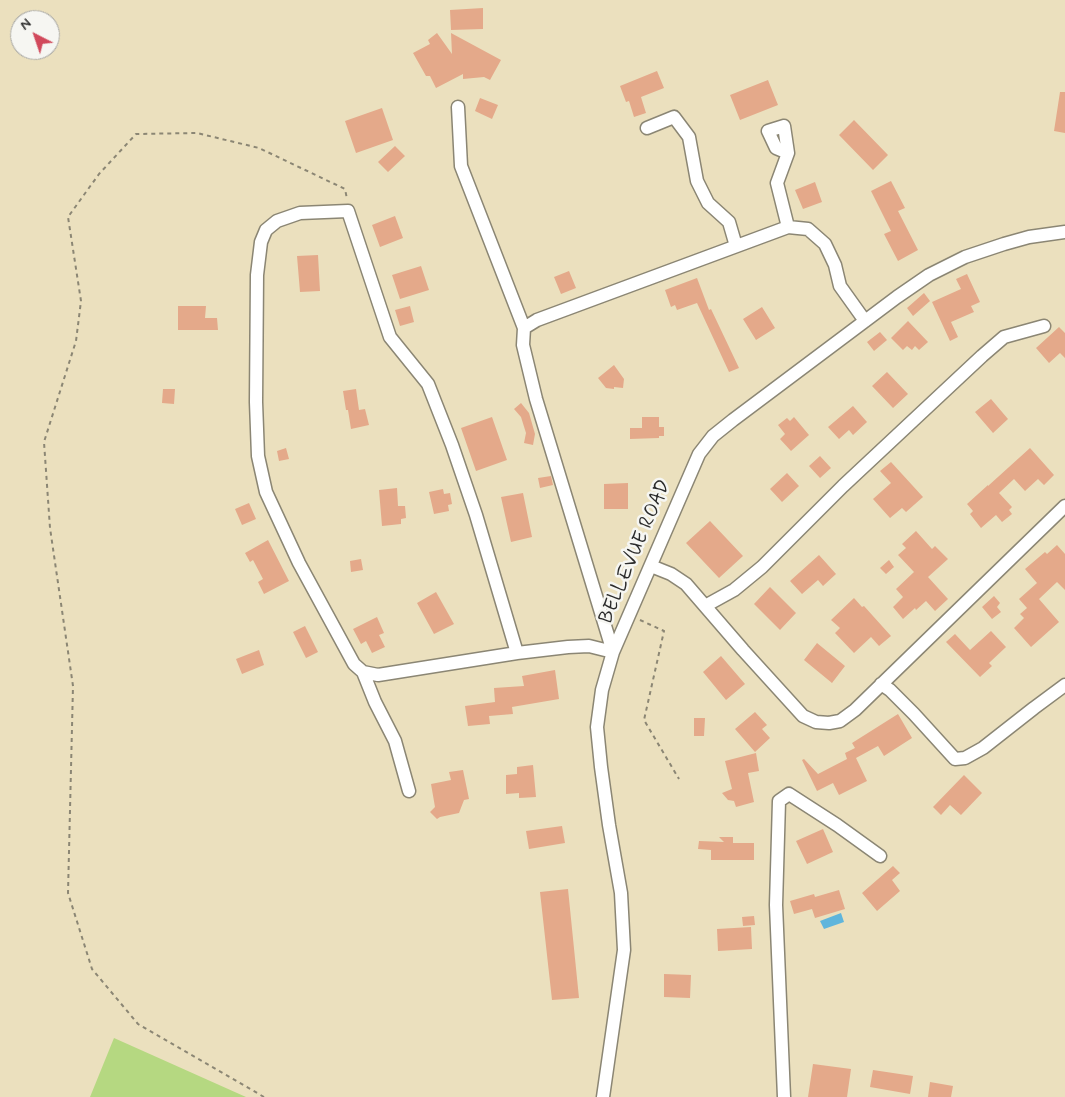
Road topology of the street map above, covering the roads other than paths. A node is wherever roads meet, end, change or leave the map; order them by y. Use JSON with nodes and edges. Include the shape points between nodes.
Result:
{"nodes":[{"id":1,"x":458,"y":107,"type":"dead end"},
{"id":2,"x":647,"y":128,"type":"dead end"},
{"id":3,"x":788,"y":153,"type":"dead end"},
{"id":4,"x":788,"y":227,"type":"junction"},
{"id":5,"x":1065,"y":232,"type":"edge"},
{"id":6,"x":736,"y":246,"type":"junction"},
{"id":7,"x":865,"y":322,"type":"junction"},
{"id":8,"x":1044,"y":326,"type":"dead end"},
{"id":9,"x":524,"y":328,"type":"junction"},
{"id":10,"x":1065,"y":506,"type":"edge"},
{"id":11,"x":651,"y":566,"type":"junction"},
{"id":12,"x":705,"y":606,"type":"junction"},
{"id":13,"x":613,"y":652,"type":"junction"},
{"id":14,"x":517,"y":653,"type":"junction"},
{"id":15,"x":363,"y":672,"type":"junction"},
{"id":16,"x":881,"y":684,"type":"junction"},
{"id":17,"x":1065,"y":685,"type":"edge"},
{"id":18,"x":409,"y":791,"type":"dead end"},
{"id":19,"x":880,"y":856,"type":"dead end"},
{"id":20,"x":603,"y":1097,"type":"edge"},
{"id":21,"x":784,"y":1097,"type":"edge"}],
"edges":[{"from":1,"to":9,"type":"street","via":[[461,166]]},
{"from":2,"to":6,"type":"street","via":[[674,118],[689,136],[697,181],[708,203],[729,222]]},
{"from":3,"to":4,"type":"street","via":[[777,183]]},
{"from":4,"to":6,"type":"street"},
{"from":4,"to":7,"type":"street","via":[[808,229],[825,244],[840,286]]},
{"from":5,"to":7,"type":"street","name":"BELLEVUE ROAD","via":[[1029,237],[965,257],[930,275]]},
{"from":6,"to":9,"type":"street","via":[[537,320]]},
{"from":7,"to":11,"type":"street","name":"BELLEVUE ROAD","via":[[713,436],[699,454]]},
{"from":8,"to":12,"type":"street","via":[[1004,336],[843,486],[762,567],[734,590]]},
{"from":9,"to":13,"type":"street","via":[[523,345],[536,398]]},
{"from":10,"to":16,"type":"street"},
{"from":11,"to":12,"type":"street","via":[[686,584]]},
{"from":11,"to":13,"type":"street","name":"BELLEVUE ROAD"},
{"from":12,"to":16,"type":"street","via":[[798,711],[816,722],[840,721]]},
{"from":13,"to":14,"type":"street","via":[[589,646]]},
{"from":13,"to":20,"type":"street","name":"BELLEVUE ROAD","via":[[602,690],[597,727],[607,815],[621,894],[624,950]]},
{"from":14,"to":15,"type":"street","via":[[378,675]]},
{"from":14,"to":15,"type":"street","via":[[452,445],[428,384],[390,337],[348,212],[300,213],[277,221],[266,230],[261,242],[257,275],[258,456],[266,492],[299,563],[354,664]]},
{"from":15,"to":18,"type":"street","via":[[395,741]]},
{"from":16,"to":17,"type":"street","via":[[955,759],[983,748]]},
{"from":19,"to":21,"type":"street","via":[[789,794],[778,801],[776,914]]}]}
